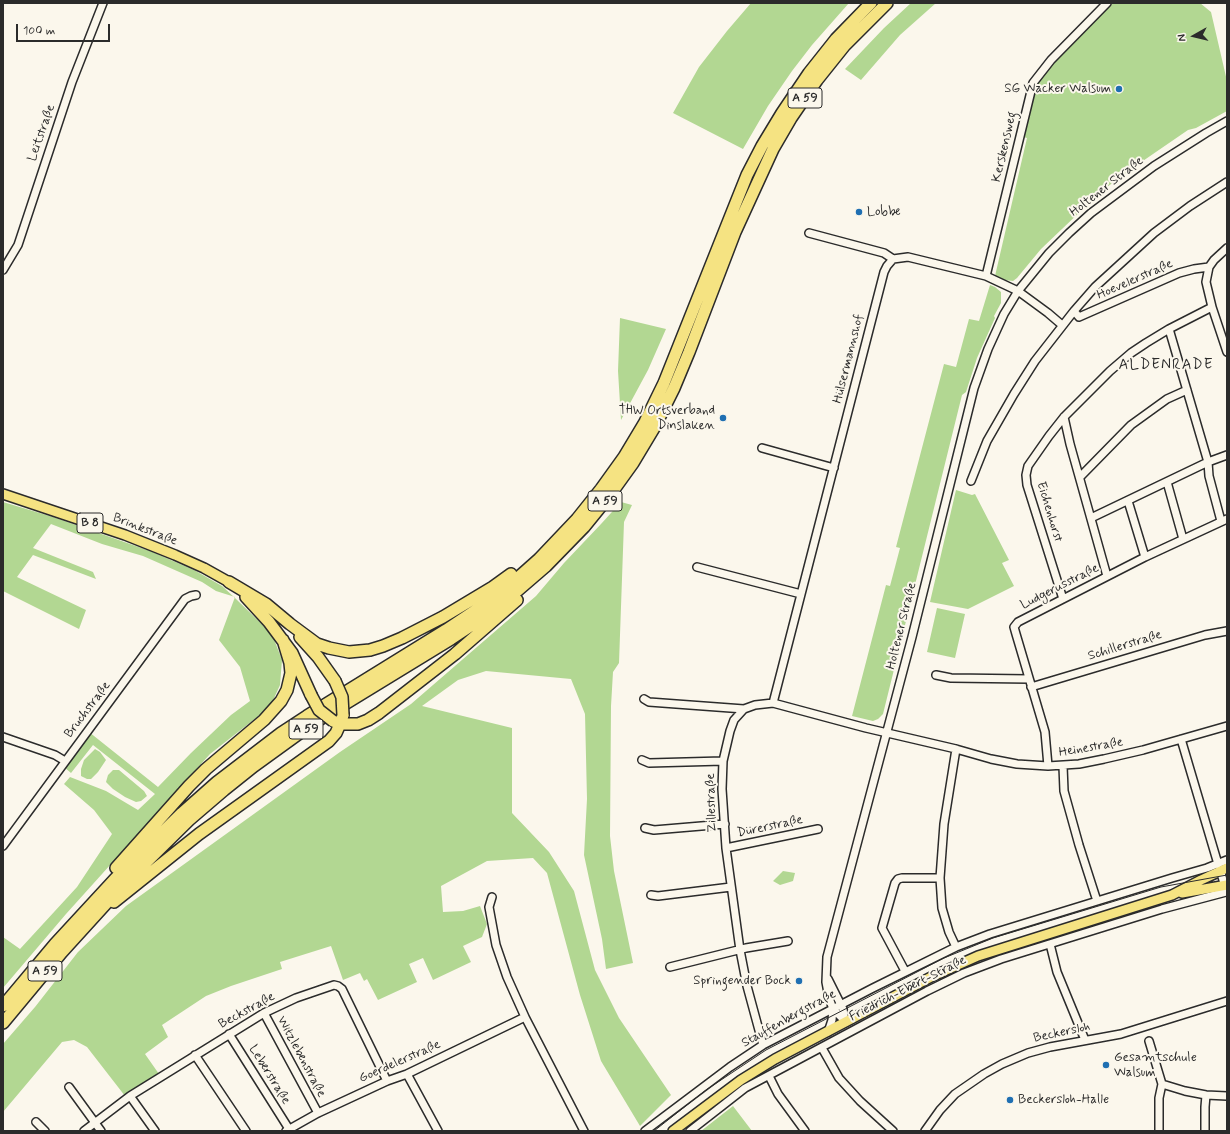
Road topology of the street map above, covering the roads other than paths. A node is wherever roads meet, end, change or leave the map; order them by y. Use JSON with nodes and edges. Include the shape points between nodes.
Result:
{"nodes":[{"id":1,"x":103,"y":3,"type":"edge"},
{"id":2,"x":871,"y":3,"type":"edge"},
{"id":3,"x":887,"y":3,"type":"edge"},
{"id":4,"x":1107,"y":3,"type":"edge"},
{"id":5,"x":1227,"y":122,"type":"edge"},
{"id":6,"x":1227,"y":182,"type":"edge"},
{"id":7,"x":740,"y":207,"type":"junction"},
{"id":8,"x":730,"y":230,"type":"junction"},
{"id":9,"x":809,"y":233,"type":"dead end"},
{"id":10,"x":1227,"y":248,"type":"edge"},
{"id":11,"x":893,"y":259,"type":"junction"},
{"id":12,"x":1210,"y":267,"type":"junction"},
{"id":13,"x":3,"y":270,"type":"edge"},
{"id":14,"x":986,"y":276,"type":"junction"},
{"id":15,"x":1018,"y":291,"type":"junction"},
{"id":16,"x":1212,"y":307,"type":"junction"},
{"id":17,"x":1074,"y":311,"type":"junction"},
{"id":18,"x":1062,"y":325,"type":"junction"},
{"id":19,"x":1169,"y":329,"type":"junction"},
{"id":20,"x":1227,"y":352,"type":"edge"},
{"id":21,"x":1187,"y":390,"type":"junction"},
{"id":22,"x":1064,"y":417,"type":"junction"},
{"id":23,"x":762,"y":448,"type":"dead end"},
{"id":24,"x":1227,"y":454,"type":"edge"},
{"id":25,"x":1208,"y":462,"type":"junction"},
{"id":26,"x":834,"y":468,"type":"junction"},
{"id":27,"x":1080,"y":477,"type":"junction"},
{"id":28,"x":971,"y":481,"type":"dead end"},
{"id":29,"x":1167,"y":482,"type":"junction"},
{"id":30,"x":3,"y":494,"type":"edge"},
{"id":31,"x":1128,"y":500,"type":"junction"},
{"id":32,"x":1091,"y":518,"type":"junction"},
{"id":33,"x":1224,"y":520,"type":"edge"},
{"id":34,"x":561,"y":536,"type":"junction"},
{"id":35,"x":1183,"y":539,"type":"junction"},
{"id":36,"x":1145,"y":557,"type":"junction"},
{"id":37,"x":546,"y":566,"type":"junction"},
{"id":38,"x":697,"y":567,"type":"dead end"},
{"id":39,"x":1107,"y":576,"type":"junction"},
{"id":40,"x":229,"y":582,"type":"junction"},
{"id":41,"x":801,"y":594,"type":"junction"},
{"id":42,"x":196,"y":595,"type":"dead end"},
{"id":43,"x":1063,"y":599,"type":"junction"},
{"id":44,"x":290,"y":624,"type":"junction"},
{"id":45,"x":1227,"y":631,"type":"edge"},
{"id":46,"x":283,"y":640,"type":"junction"},
{"id":47,"x":936,"y":675,"type":"dead end"},
{"id":48,"x":1029,"y":679,"type":"junction"},
{"id":49,"x":1031,"y":687,"type":"junction"},
{"id":50,"x":644,"y":699,"type":"dead end"},
{"id":51,"x":773,"y":703,"type":"junction"},
{"id":52,"x":744,"y":709,"type":"junction"},
{"id":53,"x":339,"y":720,"type":"junction"},
{"id":54,"x":1227,"y":726,"type":"edge"},
{"id":55,"x":887,"y":733,"type":"junction"},
{"id":56,"x":3,"y":737,"type":"edge"},
{"id":57,"x":1181,"y":739,"type":"junction"},
{"id":58,"x":956,"y":749,"type":"junction"},
{"id":59,"x":642,"y":760,"type":"dead end"},
{"id":60,"x":65,"y":761,"type":"junction"},
{"id":61,"x":723,"y":761,"type":"junction"},
{"id":62,"x":1048,"y":766,"type":"junction"},
{"id":63,"x":1063,"y":766,"type":"junction"},
{"id":64,"x":725,"y":824,"type":"junction"},
{"id":65,"x":645,"y":828,"type":"dead end"},
{"id":66,"x":818,"y":829,"type":"dead end"},
{"id":67,"x":3,"y":846,"type":"edge"},
{"id":68,"x":726,"y":848,"type":"junction"},
{"id":69,"x":1227,"y":860,"type":"edge"},
{"id":70,"x":1222,"y":867,"type":"edge"},
{"id":71,"x":940,"y":878,"type":"junction"},
{"id":72,"x":731,"y":887,"type":"junction"},
{"id":73,"x":1226,"y":889,"type":"edge"},
{"id":74,"x":650,"y":895,"type":"dead end"},
{"id":75,"x":1172,"y":895,"type":"junction"},
{"id":76,"x":492,"y":897,"type":"dead end"},
{"id":77,"x":1097,"y":901,"type":"junction"},
{"id":78,"x":90,"y":905,"type":"junction"},
{"id":79,"x":90,"y":921,"type":"junction"},
{"id":80,"x":788,"y":941,"type":"dead end"},
{"id":81,"x":1050,"y":944,"type":"junction"},
{"id":82,"x":956,"y":948,"type":"junction"},
{"id":83,"x":740,"y":950,"type":"junction"},
{"id":84,"x":670,"y":967,"type":"dead end"},
{"id":85,"x":905,"y":972,"type":"junction"},
{"id":86,"x":826,"y":973,"type":"junction"},
{"id":87,"x":1227,"y":1002,"type":"edge"},
{"id":88,"x":3,"y":1006,"type":"edge"},
{"id":89,"x":841,"y":1007,"type":"junction"},
{"id":90,"x":833,"y":1009,"type":"junction"},
{"id":91,"x":264,"y":1013,"type":"junction"},
{"id":92,"x":525,"y":1017,"type":"junction"},
{"id":93,"x":855,"y":1017,"type":"junction"},
{"id":94,"x":846,"y":1022,"type":"junction"},
{"id":95,"x":3,"y":1023,"type":"edge"},
{"id":96,"x":828,"y":1032,"type":"junction"},
{"id":97,"x":229,"y":1034,"type":"junction"},
{"id":98,"x":1085,"y":1040,"type":"junction"},
{"id":99,"x":1149,"y":1041,"type":"dead end"},
{"id":100,"x":763,"y":1045,"type":"junction"},
{"id":101,"x":822,"y":1048,"type":"junction"},
{"id":102,"x":195,"y":1055,"type":"junction"},
{"id":103,"x":407,"y":1074,"type":"junction"},
{"id":104,"x":769,"y":1076,"type":"junction"},
{"id":105,"x":387,"y":1081,"type":"junction"},
{"id":106,"x":1162,"y":1084,"type":"junction"},
{"id":107,"x":69,"y":1088,"type":"dead end"},
{"id":108,"x":1206,"y":1095,"type":"junction"},
{"id":109,"x":130,"y":1096,"type":"junction"},
{"id":110,"x":1227,"y":1096,"type":"edge"},
{"id":111,"x":318,"y":1113,"type":"junction"},
{"id":112,"x":36,"y":1122,"type":"dead end"},
{"id":113,"x":95,"y":1123,"type":"junction"},
{"id":114,"x":287,"y":1130,"type":"edge"},
{"id":115,"x":45,"y":1131,"type":"edge"},
{"id":116,"x":84,"y":1131,"type":"edge"},
{"id":117,"x":102,"y":1131,"type":"edge"},
{"id":118,"x":155,"y":1131,"type":"edge"},
{"id":119,"x":246,"y":1131,"type":"edge"},
{"id":120,"x":438,"y":1131,"type":"edge"},
{"id":121,"x":584,"y":1131,"type":"edge"},
{"id":122,"x":644,"y":1131,"type":"edge"},
{"id":123,"x":673,"y":1131,"type":"edge"},
{"id":124,"x":690,"y":1131,"type":"edge"},
{"id":125,"x":805,"y":1131,"type":"edge"},
{"id":126,"x":893,"y":1131,"type":"edge"},
{"id":127,"x":925,"y":1131,"type":"edge"},
{"id":128,"x":1159,"y":1131,"type":"edge"},
{"id":129,"x":1205,"y":1131,"type":"edge"}],
"edges":[{"from":1,"to":13,"type":"street","name":"Leitstraße","via":[[70,88],[18,245]]},
{"from":2,"to":7,"type":"highway","number":"A 59","via":[[836,39],[782,113],[747,176]]},
{"from":3,"to":7,"type":"highway","number":"A 59","via":[[845,45],[817,80]]},
{"from":4,"to":14,"type":"street","name":"Kerskensweg","via":[[1032,83]]},
{"from":5,"to":15,"type":"street","name":"Holtener Straße","via":[[1154,166],[1091,213],[1049,253]]},
{"from":6,"to":17,"type":"street","via":[[1154,233],[1095,287]]},
{"from":7,"to":8,"type":"highway","number":"A 59"},
{"from":8,"to":34,"type":"highway","number":"A 59","via":[[680,348],[645,422],[601,489]]},
{"from":8,"to":37,"type":"highway","number":"A 59","via":[[689,352],[654,428],[610,495],[584,527]]},
{"from":9,"to":11,"type":"street","via":[[884,252]]},
{"from":10,"to":12,"type":"street"},
{"from":11,"to":14,"type":"street","via":[[908,257]]},
{"from":11,"to":26,"type":"street","name":"Hülsermannshof","via":[[884,272]]},
{"from":12,"to":16,"type":"street","via":[[1206,282]]},
{"from":12,"to":17,"type":"street","name":"Hoevelerstraße","via":[[1194,268],[1179,273],[1079,317]]},
{"from":14,"to":15,"type":"street"},
{"from":15,"to":18,"type":"street"},
{"from":15,"to":55,"type":"street","name":"Holtener Straße","via":[[988,349],[974,388]]},
{"from":16,"to":19,"type":"street","name":"Eichenhorst"},
{"from":16,"to":20,"type":"street"},
{"from":17,"to":18,"type":"street"},
{"from":18,"to":28,"type":"street","via":[[998,421],[979,458]]},
{"from":19,"to":21,"type":"street","name":"Ludgerusstraße"},
{"from":19,"to":22,"type":"street","name":"Eichenhorst","via":[[1126,358]]},
{"from":21,"to":25,"type":"street","name":"Ludgerusstraße"},
{"from":21,"to":27,"type":"street","via":[[1167,399],[1131,425]]},
{"from":22,"to":27,"type":"street"},
{"from":22,"to":43,"type":"street","name":"Eichenhorst","via":[[1028,466],[1026,475]]},
{"from":23,"to":26,"type":"street"},
{"from":24,"to":25,"type":"street"},
{"from":25,"to":29,"type":"street"},
{"from":25,"to":33,"type":"street","name":"Ludgerusstraße","via":[[1209,476]]},
{"from":26,"to":41,"type":"street","name":"Hülsermannshof"},
{"from":27,"to":32,"type":"street"},
{"from":29,"to":31,"type":"street"},
{"from":29,"to":35,"type":"street"},
{"from":30,"to":40,"type":"main road","name":"Brinkstraße","number":"B 8","via":[[125,535],[204,568]]},
{"from":31,"to":32,"type":"street"},
{"from":31,"to":36,"type":"street"},
{"from":32,"to":39,"type":"street"},
{"from":33,"to":35,"type":"street","name":"Ludgerusstraße"},
{"from":34,"to":44,"type":"highway","via":[[493,587],[443,617],[383,646],[360,652],[339,651],[317,644]]},
{"from":34,"to":78,"type":"highway","number":"A 59","via":[[523,573],[482,606],[307,716],[248,758],[182,813]]},
{"from":35,"to":36,"type":"street","name":"Ludgerusstraße"},
{"from":36,"to":39,"type":"street","name":"Ludgerusstraße"},
{"from":37,"to":53,"type":"highway","via":[[520,597],[418,684],[368,720],[358,724]]},
{"from":37,"to":79,"type":"highway","number":"A 59","via":[[518,591],[463,631],[312,724],[254,766],[189,820]]},
{"from":38,"to":41,"type":"street"},
{"from":39,"to":43,"type":"street","name":"Ludgerusstraße"},
{"from":40,"to":44,"type":"highway","via":[[266,604]]},
{"from":40,"to":46,"type":"highway","via":[[259,610]]},
{"from":41,"to":51,"type":"street","name":"Hülsermannshof"},
{"from":42,"to":60,"type":"street","name":"Bruchstraße","via":[[185,599]]},
{"from":43,"to":48,"type":"street","name":"Ludgerusstraße","via":[[1018,622],[1014,627]]},
{"from":44,"to":53,"type":"highway","bridge":true,"via":[[335,681],[342,697]]},
{"from":45,"to":49,"type":"street","name":"Schillerstraße","via":[[1204,635]]},
{"from":46,"to":53,"type":"highway","bridge":true,"via":[[319,710]]},
{"from":46,"to":78,"type":"highway","via":[[291,673],[281,701],[264,720],[206,770],[173,803],[113,872]]},
{"from":47,"to":48,"type":"street","via":[[951,678]]},
{"from":48,"to":49,"type":"street","name":"Ludgerusstraße"},
{"from":49,"to":62,"type":"street","name":"Ludgerusstraße","via":[[1045,732]]},
{"from":50,"to":52,"type":"street","via":[[649,702]]},
{"from":51,"to":52,"type":"street"},
{"from":51,"to":55,"type":"street"},
{"from":52,"to":61,"type":"street","name":"Zillestraße","via":[[734,720]]},
{"from":53,"to":79,"type":"highway","via":[[332,737],[319,750],[199,834]]},
{"from":54,"to":57,"type":"street","name":"Heinestraße"},
{"from":55,"to":58,"type":"street","name":"Heinestraße"},
{"from":55,"to":86,"type":"street","name":"Holtener Straße","via":[[827,957]]},
{"from":56,"to":60,"type":"street"},
{"from":57,"to":63,"type":"street","name":"Heinestraße","via":[[1104,759]]},
{"from":57,"to":70,"type":"street"},
{"from":58,"to":62,"type":"street","name":"Heinestraße","via":[[1017,764]]},
{"from":58,"to":71,"type":"street","via":[[944,824]]},
{"from":59,"to":61,"type":"street","via":[[649,763]]},
{"from":60,"to":67,"type":"street","name":"Bruchstraße"},
{"from":61,"to":64,"type":"street","name":"Zillestraße"},
{"from":62,"to":63,"type":"street","name":"Heinestraße"},
{"from":63,"to":77,"type":"street","via":[[1064,791]]},
{"from":64,"to":65,"type":"street","via":[[654,830]]},
{"from":64,"to":68,"type":"street","name":"Zillestraße"},
{"from":66,"to":68,"type":"street","name":"Dürerstraße"},
{"from":68,"to":72,"type":"street","name":"Zillestraße"},
{"from":69,"to":70,"type":"street"},
{"from":70,"to":73,"type":"street"},
{"from":70,"to":75,"type":"main road","name":"Friedrich-Ebert-Straße"},
{"from":70,"to":77,"type":"street","name":"Stauffenbergstraße","via":[[1207,868]]},
{"from":71,"to":82,"type":"street","via":[[942,908]]},
{"from":71,"to":85,"type":"street","via":[[902,878],[895,883],[882,928]]},
{"from":72,"to":74,"type":"street"},
{"from":72,"to":83,"type":"street","name":"Zillestraße"},
{"from":73,"to":75,"type":"main road","name":"Friedrich-Ebert-Straße"},
{"from":73,"to":81,"type":"street","name":"Friedrich-Ebert-Straße"},
{"from":75,"to":93,"type":"main road","name":"Friedrich-Ebert-Straße","via":[[978,956],[931,976]]},
{"from":76,"to":92,"type":"street","via":[[490,907],[496,945],[507,978]]},
{"from":77,"to":82,"type":"street","name":"Stauffenbergstraße","via":[[990,934]]},
{"from":78,"to":88,"type":"highway","number":"A 59"},
{"from":79,"to":95,"type":"highway","number":"A 59"},
{"from":80,"to":83,"type":"street"},
{"from":81,"to":98,"type":"street","via":[[1057,972]]},
{"from":81,"to":101,"type":"street","name":"Friedrich-Ebert-Straße","via":[[964,973]]},
{"from":82,"to":85,"type":"street","name":"Stauffenbergstraße"},
{"from":83,"to":84,"type":"street"},
{"from":83,"to":100,"type":"street","name":"Zillestraße"},
{"from":85,"to":89,"type":"street","name":"Stauffenbergstraße"},
{"from":86,"to":89,"type":"street","name":"Holtener Straße"},
{"from":86,"to":90,"type":"street","name":"Holtener Straße","via":[[827,990]]},
{"from":87,"to":98,"type":"street","name":"Beckersloh","via":[[1122,1034]]},
{"from":89,"to":90,"type":"street","name":"Stauffenbergstraße"},
{"from":89,"to":93,"type":"street"},
{"from":89,"to":94,"type":"street","name":"Holtener Straße"},
{"from":90,"to":94,"type":"street","name":"Holtener Straße"},
{"from":90,"to":96,"type":"street","name":"Holtener Straße"},
{"from":90,"to":100,"type":"street","name":"Stauffenbergstraße"},
{"from":91,"to":97,"type":"street","name":"Beckstraße"},
{"from":91,"to":105,"type":"street","name":"Beckstraße","via":[[296,998],[334,985],[338,986],[342,989]]},
{"from":91,"to":111,"type":"street","name":"Witzlebenstraße"},
{"from":92,"to":103,"type":"street","name":"Goerdelerstraße"},
{"from":92,"to":121,"type":"street"},
{"from":93,"to":94,"type":"main road","name":"Friedrich-Ebert-Straße"},
{"from":94,"to":96,"type":"main road","name":"Friedrich-Ebert-Straße"},
{"from":96,"to":123,"type":"main road","name":"Friedrich-Ebert-Straße","via":[[741,1080]]},
{"from":97,"to":102,"type":"street","name":"Beckstraße"},
{"from":97,"to":114,"type":"street","name":"Leberstraße"},
{"from":98,"to":127,"type":"street","name":"Beckersloh","via":[[1028,1053],[984,1074],[955,1094]]},
{"from":99,"to":106,"type":"street"},
{"from":100,"to":122,"type":"street","name":"Stauffenbergstraße"},
{"from":101,"to":104,"type":"street","name":"Friedrich-Ebert-Straße"},
{"from":101,"to":126,"type":"street","via":[[839,1078]]},
{"from":102,"to":109,"type":"street","name":"Beckstraße"},
{"from":102,"to":119,"type":"street"},
{"from":103,"to":105,"type":"street","name":"Goerdelerstraße"},
{"from":103,"to":120,"type":"street"},
{"from":104,"to":124,"type":"street","name":"Friedrich-Ebert-Straße","via":[[745,1088]]},
{"from":104,"to":125,"type":"street","via":[[778,1094]]},
{"from":105,"to":111,"type":"street","name":"Goerdelerstraße"},
{"from":106,"to":108,"type":"street"},
{"from":106,"to":128,"type":"street","via":[[1159,1098]]},
{"from":107,"to":113,"type":"street"},
{"from":108,"to":110,"type":"street"},
{"from":108,"to":129,"type":"street"},
{"from":109,"to":113,"type":"street","name":"Beckstraße"},
{"from":109,"to":118,"type":"street"},
{"from":111,"to":114,"type":"street","name":"Goerdelerstraße"},
{"from":112,"to":115,"type":"street"},
{"from":113,"to":116,"type":"street","name":"Beckstraße"},
{"from":113,"to":117,"type":"street"}]}
